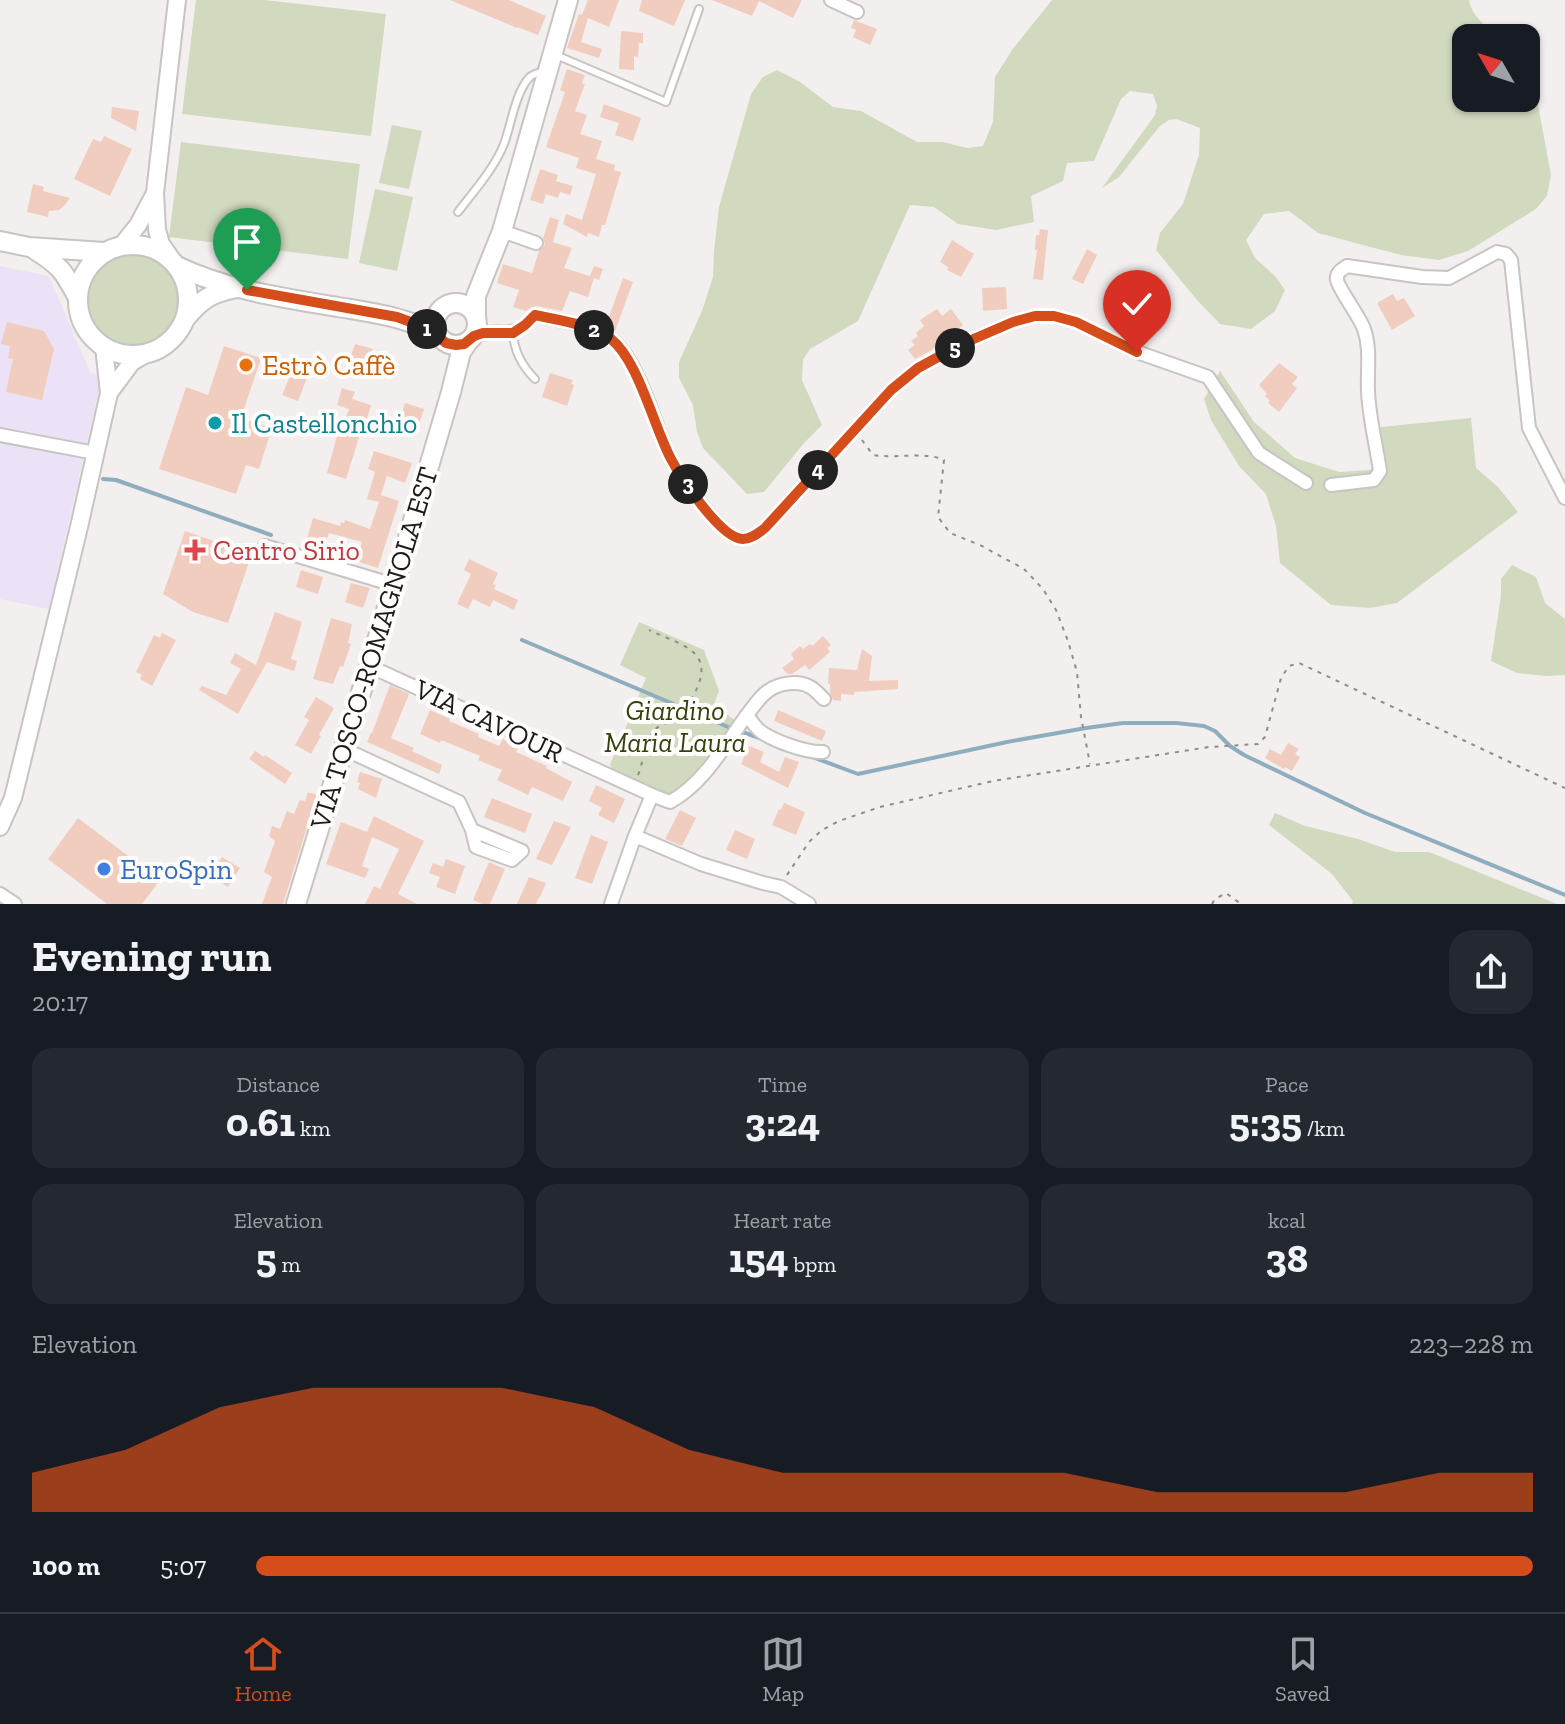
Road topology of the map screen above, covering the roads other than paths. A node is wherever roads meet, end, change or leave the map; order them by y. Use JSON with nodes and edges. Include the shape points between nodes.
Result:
{"nodes":[{"id":1,"x":177,"y":0,"type":"edge"},
{"id":2,"x":568,"y":0,"type":"edge"},
{"id":3,"x":831,"y":0,"type":"edge"},
{"id":4,"x":699,"y":9,"type":"dead end"},
{"id":5,"x":857,"y":12,"type":"dead end"},
{"id":6,"x":550,"y":63,"type":"junction"},
{"id":7,"x":155,"y":193,"type":"junction"},
{"id":8,"x":458,"y":212,"type":"dead end"},
{"id":9,"x":502,"y":231,"type":"junction"},
{"id":10,"x":0,"y":241,"type":"edge"},
{"id":11,"x":536,"y":243,"type":"dead end"},
{"id":12,"x":29,"y":247,"type":"junction"},
{"id":13,"x":113,"y":249,"type":"junction"},
{"id":14,"x":175,"y":264,"type":"junction"},
{"id":15,"x":485,"y":271,"type":"junction"},
{"id":16,"x":238,"y":288,"type":"junction"},
{"id":17,"x":78,"y":298,"type":"junction"},
{"id":18,"x":446,"y":307,"type":"junction"},
{"id":19,"x":397,"y":317,"type":"junction"},
{"id":20,"x":186,"y":318,"type":"junction"},
{"id":21,"x":474,"y":328,"type":"junction"},
{"id":22,"x":513,"y":333,"type":"junction"},
{"id":23,"x":440,"y":337,"type":"junction"},
{"id":24,"x":104,"y":347,"type":"junction"},
{"id":25,"x":146,"y":354,"type":"junction"},
{"id":26,"x":535,"y":379,"type":"dead end"},
{"id":27,"x":451,"y":392,"type":"junction"},
{"id":28,"x":109,"y":393,"type":"junction"},
{"id":29,"x":0,"y":435,"type":"edge"},
{"id":30,"x":95,"y":453,"type":"junction"},
{"id":31,"x":1306,"y":483,"type":"dead end"},
{"id":32,"x":1331,"y":485,"type":"dead end"},
{"id":33,"x":1565,"y":498,"type":"edge"},
{"id":34,"x":265,"y":546,"type":"dead end"},
{"id":35,"x":394,"y":585,"type":"junction"},
{"id":36,"x":369,"y":666,"type":"junction"},
{"id":37,"x":824,"y":699,"type":"dead end"},
{"id":38,"x":740,"y":725,"type":"junction"},
{"id":39,"x":344,"y":749,"type":"junction"},
{"id":40,"x":823,"y":752,"type":"dead end"},
{"id":41,"x":652,"y":795,"type":"junction"},
{"id":42,"x":0,"y":827,"type":"edge"},
{"id":43,"x":472,"y":830,"type":"dead end"},
{"id":44,"x":635,"y":836,"type":"junction"},
{"id":45,"x":0,"y":894,"type":"edge"},
{"id":46,"x":15,"y":904,"type":"edge"},
{"id":47,"x":296,"y":904,"type":"edge"},
{"id":48,"x":611,"y":904,"type":"edge"},
{"id":49,"x":809,"y":904,"type":"edge"}],
"edges":[{"from":1,"to":7,"type":"main road"},
{"from":2,"to":6,"type":"main road","name":"VIA TOSCO-ROMAGNOLA EST"},
{"from":3,"to":5,"type":"street"},
{"from":4,"to":6,"type":"lane","via":[[666,102]]},
{"from":6,"to":8,"type":"lane","via":[[529,78],[496,159]]},
{"from":6,"to":9,"type":"main road","name":"VIA TOSCO-ROMAGNOLA EST"},
{"from":7,"to":13,"type":"main road","via":[[138,225]]},
{"from":7,"to":14,"type":"main road","via":[[157,230]]},
{"from":9,"to":11,"type":"street"},
{"from":9,"to":15,"type":"main road","name":"VIA TOSCO-ROMAGNOLA EST"},
{"from":10,"to":12,"type":"main road"},
{"from":12,"to":13,"type":"main road"},
{"from":12,"to":17,"type":"main road","via":[[66,274]]},
{"from":13,"to":14,"type":"main road","via":[[133,244],[155,248]]},
{"from":13,"to":17,"type":"main road","via":[[88,267]]},
{"from":14,"to":16,"type":"main road"},
{"from":14,"to":20,"type":"main road","via":[[189,296]]},
{"from":15,"to":18,"type":"main road","name":"VIA TOSCO-ROMAGNOLA EST"},
{"from":15,"to":21,"type":"main road","name":"VIA TOSCO-ROMAGNOLA EST","via":[[476,296]]},
{"from":16,"to":19,"type":"main road"},
{"from":16,"to":20,"type":"main road","via":[[206,297]]},
{"from":17,"to":24,"type":"main road","via":[[86,330]]},
{"from":18,"to":19,"type":"main road"},
{"from":18,"to":21,"type":"main road","via":[[467,305]]},
{"from":18,"to":23,"type":"main road","name":"VIA TOSCO-ROMAGNOLA EST","via":[[435,325]]},
{"from":19,"to":23,"type":"main road"},
{"from":20,"to":25,"type":"main road","via":[[163,347]]},
{"from":21,"to":22,"type":"street"},
{"from":21,"to":23,"type":"main road","via":[[456,345]]},
{"from":21,"to":27,"type":"main road","name":"VIA TOSCO-ROMAGNOLA EST","via":[[461,352]]},
{"from":22,"to":26,"type":"lane","via":[[518,355]]},
{"from":22,"to":31,"type":"street","via":[[535,315],[612,339],[632,366],[671,460],[713,520],[744,539],[765,528],[891,390],[918,368],[962,344],[1035,316],[1076,322],[1137,352],[1208,377],[1259,453]]},
{"from":23,"to":27,"type":"main road","name":"VIA TOSCO-ROMAGNOLA EST"},
{"from":24,"to":25,"type":"main road"},
{"from":24,"to":28,"type":"main road"},
{"from":25,"to":28,"type":"main road","via":[[132,362]]},
{"from":27,"to":35,"type":"main road","name":"VIA TOSCO-ROMAGNOLA EST"},
{"from":28,"to":30,"type":"main road"},
{"from":29,"to":30,"type":"street"},
{"from":30,"to":42,"type":"main road","via":[[13,798]]},
{"from":32,"to":33,"type":"street","via":[[1374,480],[1380,471],[1370,416],[1365,330],[1337,283],[1339,271],[1347,266],[1449,278],[1497,252],[1511,260],[1529,428]]},
{"from":34,"to":35,"type":"street"},
{"from":35,"to":36,"type":"main road","name":"VIA TOSCO-ROMAGNOLA EST"},
{"from":36,"to":39,"type":"main road","name":"VIA TOSCO-ROMAGNOLA EST"},
{"from":36,"to":41,"type":"street","name":"VIA CAVOUR"},
{"from":37,"to":38,"type":"street","name":"VIA CAVOUR","via":[[810,687],[781,684],[767,692]]},
{"from":38,"to":40,"type":"street","via":[[812,753]]},
{"from":38,"to":41,"type":"street","name":"VIA CAVOUR","via":[[684,794],[670,802]]},
{"from":39,"to":43,"type":"street","via":[[459,802]]},
{"from":39,"to":47,"type":"main road","name":"VIA TOSCO-ROMAGNOLA EST"},
{"from":41,"to":44,"type":"street"},
{"from":44,"to":48,"type":"street"},
{"from":44,"to":49,"type":"street","via":[[701,864],[781,887]]},
{"from":45,"to":46,"type":"street"}]}
